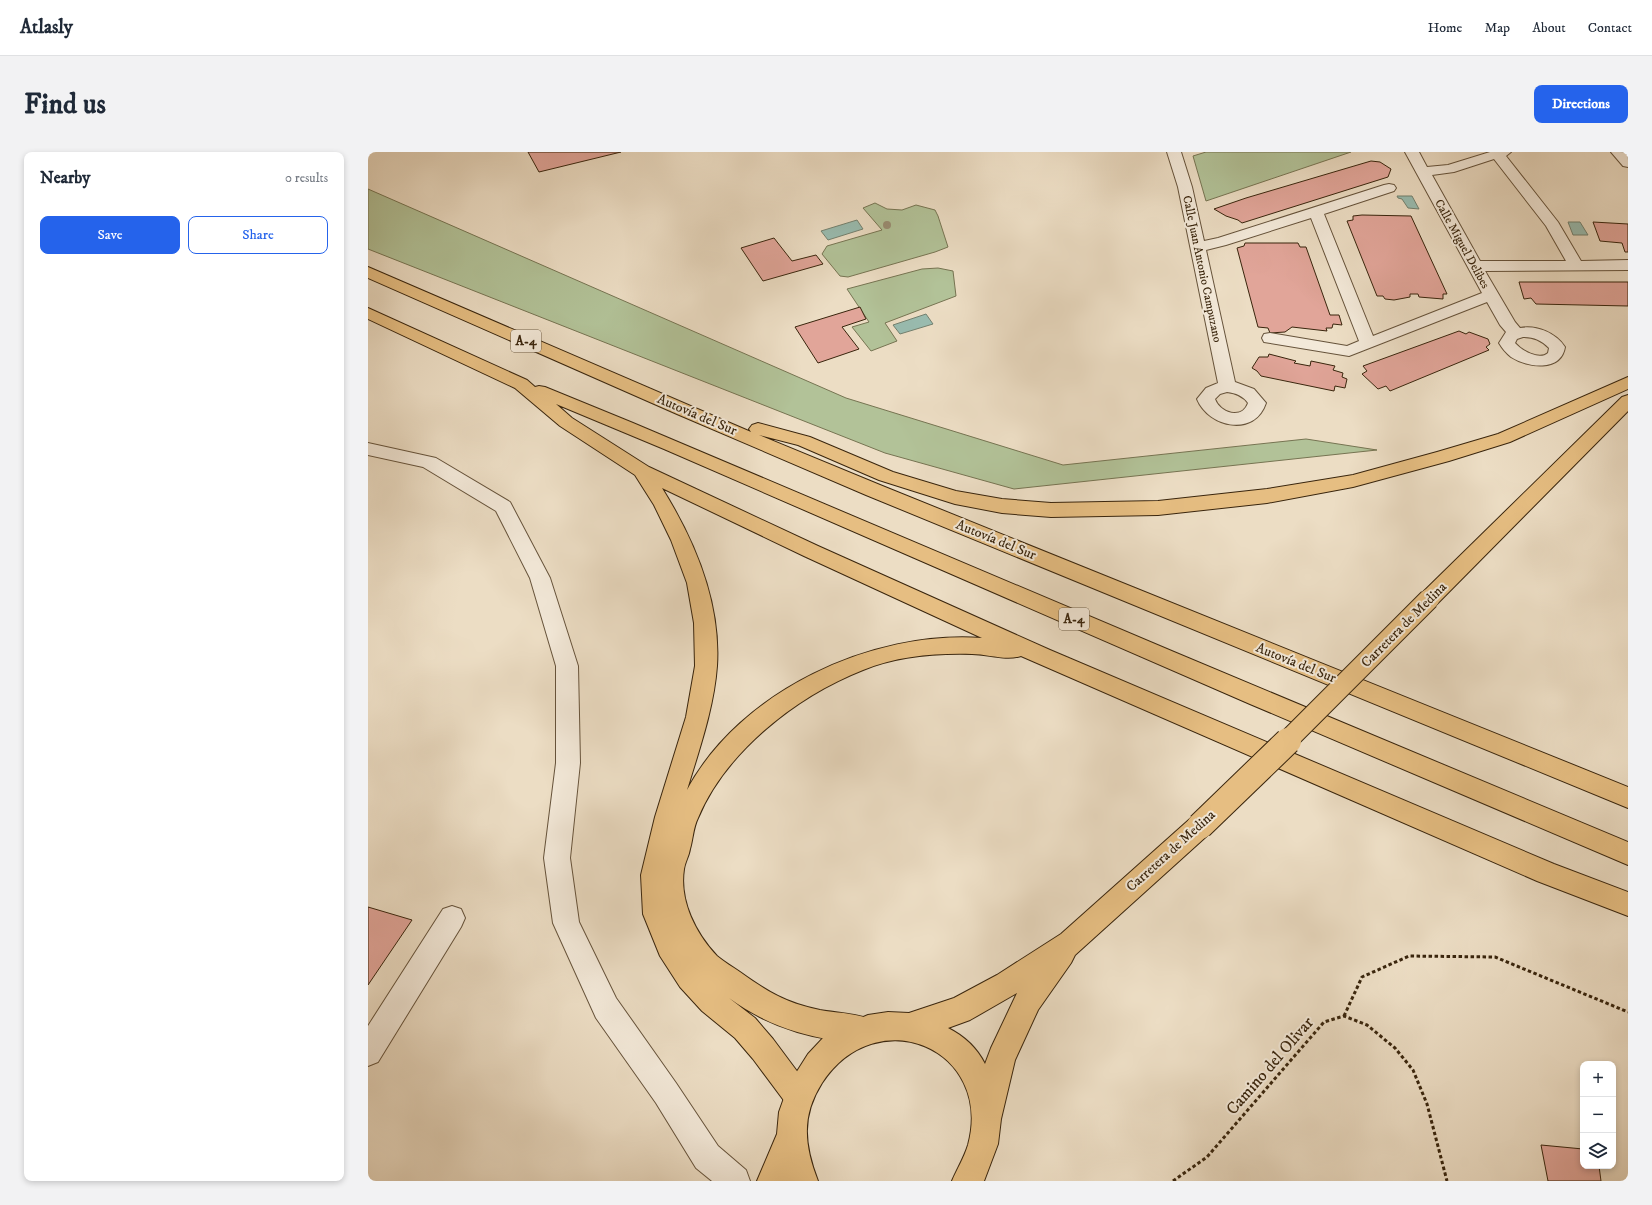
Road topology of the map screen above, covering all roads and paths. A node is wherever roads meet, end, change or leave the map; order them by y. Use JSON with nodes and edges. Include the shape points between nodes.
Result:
{"nodes":[{"id":1,"x":1174,"y":152,"type":"edge"},
{"id":2,"x":1412,"y":152,"type":"edge"},
{"id":3,"x":1618,"y":152,"type":"edge"},
{"id":4,"x":1500,"y":153,"type":"edge"},
{"id":5,"x":1628,"y":162,"type":"edge"},
{"id":6,"x":1422,"y":172,"type":"junction"},
{"id":7,"x":1389,"y":188,"type":"dead end"},
{"id":8,"x":1316,"y":212,"type":"junction"},
{"id":9,"x":1197,"y":247,"type":"junction"},
{"id":10,"x":1576,"y":265,"type":"junction"},
{"id":11,"x":1475,"y":266,"type":"junction"},
{"id":12,"x":1628,"y":266,"type":"edge"},
{"id":13,"x":368,"y":272,"type":"edge"},
{"id":14,"x":1491,"y":295,"type":"junction"},
{"id":15,"x":368,"y":312,"type":"edge"},
{"id":16,"x":1516,"y":333,"type":"dead end"},
{"id":17,"x":1270,"y":338,"type":"dead end"},
{"id":18,"x":1368,"y":343,"type":"junction"},
{"id":19,"x":1628,"y":382,"type":"edge"},
{"id":20,"x":521,"y":384,"type":"junction"},
{"id":21,"x":1226,"y":387,"type":"dead end"},
{"id":22,"x":1628,"y":401,"type":"edge"},
{"id":23,"x":683,"y":410,"type":"junction"},
{"id":24,"x":368,"y":449,"type":"edge"},
{"id":25,"x":642,"y":471,"type":"junction"},
{"id":26,"x":1042,"y":656,"type":"junction"},
{"id":27,"x":1628,"y":798,"type":"edge"},
{"id":28,"x":1628,"y":854,"type":"edge"},
{"id":29,"x":1628,"y":904,"type":"edge"},
{"id":30,"x":452,"y":918,"type":"dead end"},
{"id":31,"x":1070,"y":943,"type":"junction"},
{"id":32,"x":1628,"y":1012,"type":"edge"},
{"id":33,"x":1344,"y":1016,"type":"junction"},
{"id":34,"x":911,"y":1026,"type":"junction"},
{"id":35,"x":862,"y":1030,"type":"junction"},
{"id":36,"x":368,"y":1052,"type":"edge"},
{"id":37,"x":798,"y":1096,"type":"junction"},
{"id":38,"x":986,"y":1119,"type":"junction"},
{"id":39,"x":792,"y":1134,"type":"junction"},
{"id":40,"x":735,"y":1181,"type":"edge"},
{"id":41,"x":772,"y":1181,"type":"edge"},
{"id":42,"x":803,"y":1181,"type":"edge"},
{"id":43,"x":967,"y":1181,"type":"edge"},
{"id":44,"x":1173,"y":1181,"type":"edge"},
{"id":45,"x":1447,"y":1181,"type":"edge"}],
"edges":[{"from":1,"to":9,"type":"street","name":"Calle Juan Antonio Campuzano","via":[[1185,187]]},
{"from":2,"to":6,"type":"street","name":"Calle Miguel Delibes"},
{"from":3,"to":5,"type":"street"},
{"from":4,"to":6,"type":"street","via":[[1449,169]]},
{"from":4,"to":10,"type":"street","via":[[1553,225]]},
{"from":6,"to":11,"type":"street","name":"Calle Miguel Delibes"},
{"from":7,"to":8,"type":"street"},
{"from":8,"to":9,"type":"street"},
{"from":8,"to":18,"type":"street"},
{"from":9,"to":21,"type":"street","name":"Calle Juan Antonio Campuzano"},
{"from":10,"to":11,"type":"street"},
{"from":10,"to":12,"type":"street"},
{"from":11,"to":14,"type":"street","name":"Calle Miguel Delibes"},
{"from":13,"to":23,"type":"main road","name":"Autovía del Sur","number":"A-4"},
{"from":14,"to":16,"type":"street","name":"Calle Miguel Delibes","via":[[1508,325]]},
{"from":14,"to":18,"type":"street"},
{"from":15,"to":20,"type":"main road","number":"A-4"},
{"from":17,"to":18,"type":"street","via":[[1349,351]]},
{"from":19,"to":23,"type":"main road","via":[[1504,438],[1353,481],[1267,496],[1158,508],[1051,510],[1002,506],[955,497],[886,476],[804,441]]},
{"from":20,"to":25,"type":"main road","via":[[566,422]]},
{"from":20,"to":28,"type":"main road","number":"A-4","via":[[621,423],[912,550]]},
{"from":22,"to":31,"type":"main road","name":"Carretera de Medina","bridge":true,"via":[[1329,701],[1200,826]]},
{"from":23,"to":27,"type":"main road","name":"Autovía del Sur","number":"A-4"},
{"from":24,"to":40,"type":"street","via":[[429,462],[503,507],[540,578],[566,666],[568,763],[556,858],[566,923],[606,1008],[666,1093],[706,1157]]},
{"from":25,"to":26,"type":"main road","via":[[811,552]]},
{"from":25,"to":37,"type":"main road","via":[[663,505],[697,583],[704,624],[706,666],[697,717],[667,817],[654,875],[656,914],[669,947],[690,978],[712,1001],[745,1028]]},
{"from":26,"to":29,"type":"main road","via":[[1546,873]]},
{"from":26,"to":35,"type":"main road","via":[[994,647],[958,645],[891,654],[857,664],[826,678],[792,697],[758,721],[728,750],[703,784],[685,818],[671,872],[673,904],[686,934],[708,965],[750,996],[777,1011],[819,1024]]},
{"from":30,"to":36,"type":"street"},
{"from":31,"to":34,"type":"main road","via":[[1008,984],[960,1010]]},
{"from":31,"to":38,"type":"main road","via":[[1028,1000],[1001,1058]]},
{"from":32,"to":33,"type":"path","via":[[1495,957],[1409,956],[1362,977]]},
{"from":33,"to":44,"type":"path","name":"Camino del Olivar","via":[[1324,1022],[1207,1156]]},
{"from":33,"to":45,"type":"path","via":[[1367,1025],[1395,1048],[1413,1070],[1427,1104]]},
{"from":34,"to":35,"type":"main road","via":[[887,1025]]},
{"from":34,"to":38,"type":"main road","via":[[935,1034],[955,1048],[968,1063],[982,1092]]},
{"from":35,"to":37,"type":"main road","via":[[836,1045],[813,1068]]},
{"from":37,"to":39,"type":"main road"},
{"from":38,"to":43,"type":"main road","via":[[983,1144],[975,1168]]},
{"from":39,"to":41,"type":"main road"},
{"from":39,"to":42,"type":"main road","via":[[795,1161]]}]}
